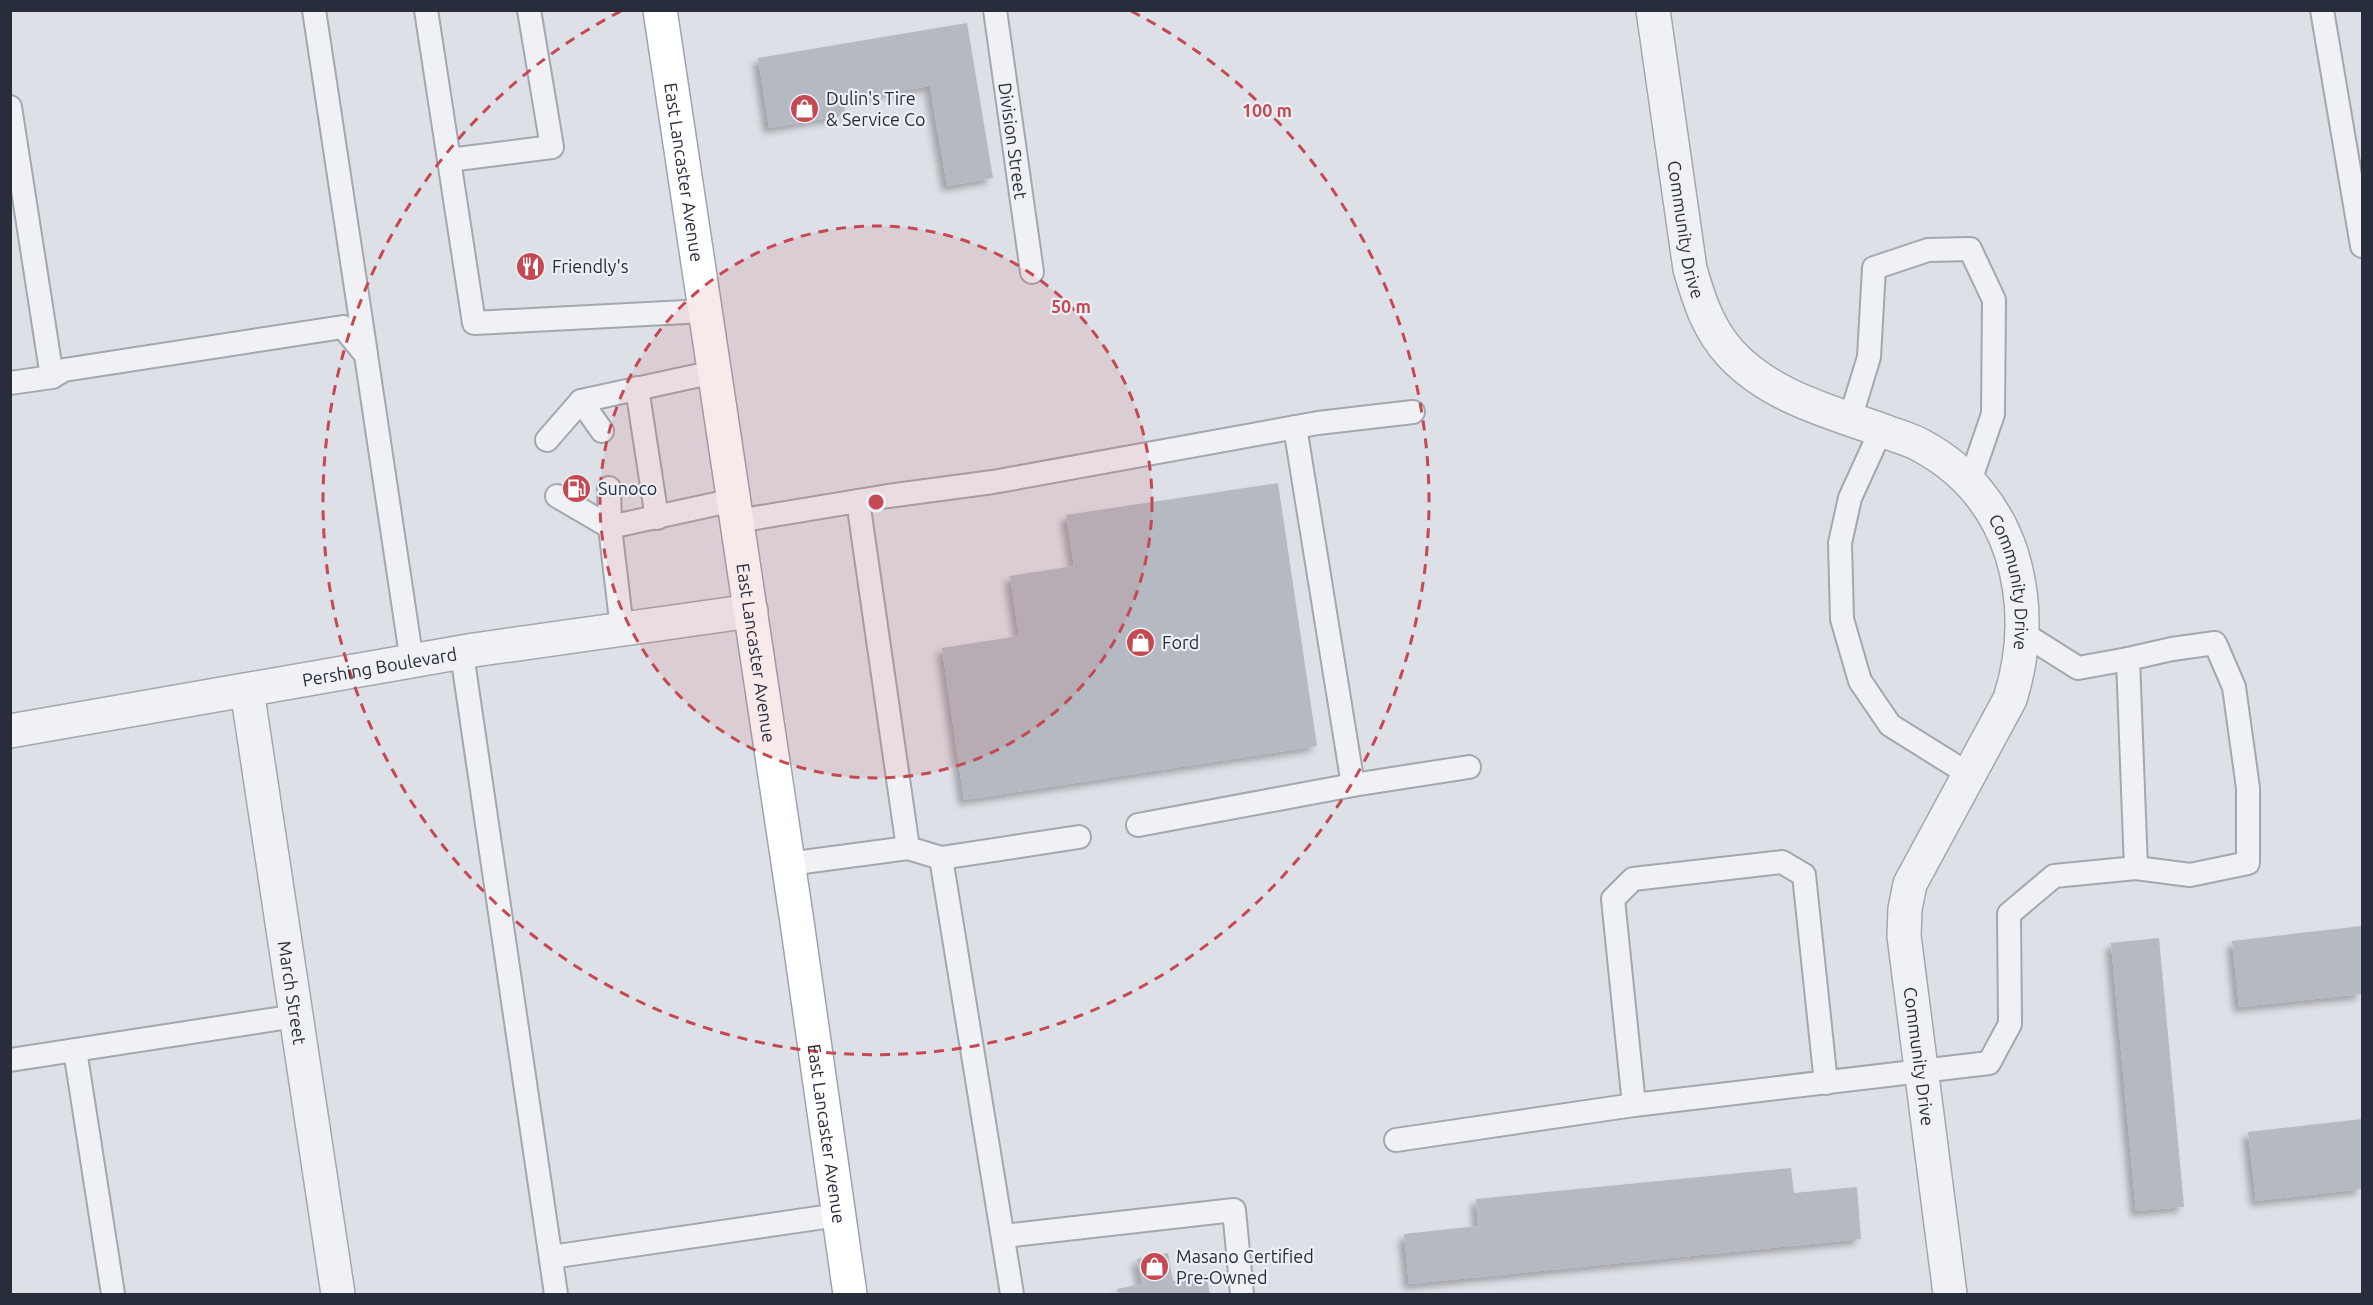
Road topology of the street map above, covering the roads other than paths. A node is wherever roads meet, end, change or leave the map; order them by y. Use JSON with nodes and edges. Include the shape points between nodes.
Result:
{"nodes":[{"id":1,"x":314,"y":10,"type":"edge"},
{"id":2,"x":426,"y":10,"type":"edge"},
{"id":3,"x":529,"y":10,"type":"edge"},
{"id":4,"x":660,"y":10,"type":"edge"},
{"id":5,"x":995,"y":10,"type":"edge"},
{"id":6,"x":1653,"y":10,"type":"edge"},
{"id":7,"x":2322,"y":10,"type":"edge"},
{"id":8,"x":10,"y":106,"type":"edge"},
{"id":9,"x":449,"y":160,"type":"junction"},
{"id":10,"x":2362,"y":246,"type":"edge"},
{"id":11,"x":1032,"y":272,"type":"dead end"},
{"id":12,"x":705,"y":311,"type":"junction"},
{"id":13,"x":366,"y":355,"type":"junction"},
{"id":14,"x":714,"y":372,"type":"junction"},
{"id":15,"x":52,"y":377,"type":"junction"},
{"id":16,"x":10,"y":383,"type":"edge"},
{"id":17,"x":638,"y":388,"type":"junction"},
{"id":18,"x":581,"y":400,"type":"junction"},
{"id":19,"x":1413,"y":412,"type":"dead end"},
{"id":20,"x":1850,"y":419,"type":"junction"},
{"id":21,"x":1294,"y":427,"type":"junction"},
{"id":22,"x":1881,"y":430,"type":"junction"},
{"id":23,"x":602,"y":431,"type":"dead end"},
{"id":24,"x":547,"y":440,"type":"dead end"},
{"id":25,"x":1970,"y":481,"type":"junction"},
{"id":26,"x":609,"y":488,"type":"dead end"},
{"id":27,"x":557,"y":496,"type":"dead end"},
{"id":28,"x":858,"y":501,"type":"junction"},
{"id":29,"x":736,"y":511,"type":"junction"},
{"id":30,"x":657,"y":518,"type":"junction"},
{"id":31,"x":610,"y":528,"type":"junction"},
{"id":32,"x":751,"y":611,"type":"junction"},
{"id":33,"x":622,"y":629,"type":"junction"},
{"id":34,"x":2021,"y":632,"type":"junction"},
{"id":35,"x":462,"y":654,"type":"junction"},
{"id":36,"x":2128,"y":659,"type":"junction"},
{"id":37,"x":412,"y":662,"type":"junction"},
{"id":38,"x":247,"y":690,"type":"junction"},
{"id":39,"x":10,"y":731,"type":"edge"},
{"id":40,"x":1469,"y":767,"type":"dead end"},
{"id":41,"x":1970,"y":775,"type":"junction"},
{"id":42,"x":1353,"y":785,"type":"junction"},
{"id":43,"x":1138,"y":825,"type":"dead end"},
{"id":44,"x":1079,"y":837,"type":"dead end"},
{"id":45,"x":908,"y":848,"type":"junction"},
{"id":46,"x":941,"y":858,"type":"junction"},
{"id":47,"x":788,"y":864,"type":"junction"},
{"id":48,"x":2136,"y":868,"type":"junction"},
{"id":49,"x":296,"y":1016,"type":"junction"},
{"id":50,"x":75,"y":1050,"type":"junction"},
{"id":51,"x":10,"y":1060,"type":"edge"},
{"id":52,"x":1921,"y":1071,"type":"junction"},
{"id":53,"x":1826,"y":1083,"type":"junction"},
{"id":54,"x":1634,"y":1105,"type":"junction"},
{"id":55,"x":1396,"y":1140,"type":"dead end"},
{"id":56,"x":838,"y":1215,"type":"junction"},
{"id":57,"x":1004,"y":1236,"type":"junction"},
{"id":58,"x":551,"y":1257,"type":"junction"},
{"id":59,"x":113,"y":1294,"type":"edge"},
{"id":60,"x":338,"y":1294,"type":"edge"},
{"id":61,"x":556,"y":1294,"type":"edge"},
{"id":62,"x":849,"y":1294,"type":"edge"},
{"id":63,"x":1012,"y":1294,"type":"edge"},
{"id":64,"x":1242,"y":1294,"type":"edge"},
{"id":65,"x":1950,"y":1294,"type":"edge"}],
"edges":[{"from":1,"to":13,"type":"lane"},
{"from":2,"to":9,"type":"lane"},
{"from":3,"to":9,"type":"lane","via":[[552,147]]},
{"from":4,"to":12,"type":"main road","name":"East Lancaster Avenue"},
{"from":5,"to":11,"type":"lane","name":"Division Street"},
{"from":6,"to":20,"type":"street","name":"Community Drive","via":[[1690,269],[1701,306],[1731,354],[1754,374],[1806,403]]},
{"from":7,"to":10,"type":"lane"},
{"from":8,"to":15,"type":"lane"},
{"from":9,"to":12,"type":"lane","via":[[474,323]]},
{"from":12,"to":14,"type":"main road","name":"East Lancaster Avenue"},
{"from":13,"to":15,"type":"lane","via":[[343,327],[64,370]]},
{"from":13,"to":37,"type":"lane"},
{"from":14,"to":17,"type":"lane"},
{"from":14,"to":29,"type":"main road","name":"East Lancaster Avenue"},
{"from":15,"to":16,"type":"lane"},
{"from":17,"to":18,"type":"lane"},
{"from":17,"to":30,"type":"lane"},
{"from":18,"to":23,"type":"lane"},
{"from":18,"to":24,"type":"lane"},
{"from":19,"to":21,"type":"lane"},
{"from":20,"to":22,"type":"street","name":"Community Drive"},
{"from":20,"to":25,"type":"lane","via":[[1869,357],[1874,268],[1928,250],[1970,249],[1994,300],[1993,414]]},
{"from":21,"to":28,"type":"lane","via":[[993,482]]},
{"from":21,"to":42,"type":"lane"},
{"from":22,"to":25,"type":"street","name":"Community Drive","via":[[1920,445]]},
{"from":22,"to":41,"type":"lane","via":[[1850,498],[1840,543],[1842,619],[1860,681],[1890,725]]},
{"from":25,"to":34,"type":"street","name":"Community Drive","via":[[2006,537],[2016,569]]},
{"from":26,"to":31,"type":"lane"},
{"from":27,"to":31,"type":"lane"},
{"from":28,"to":29,"type":"lane"},
{"from":28,"to":45,"type":"lane"},
{"from":29,"to":30,"type":"lane"},
{"from":29,"to":32,"type":"main road","name":"East Lancaster Avenue"},
{"from":30,"to":31,"type":"lane"},
{"from":31,"to":33,"type":"lane"},
{"from":32,"to":33,"type":"street","name":"Pershing Boulevard"},
{"from":32,"to":47,"type":"main road","name":"East Lancaster Avenue"},
{"from":33,"to":35,"type":"street","name":"Pershing Boulevard"},
{"from":34,"to":36,"type":"lane","via":[[2078,668]]},
{"from":34,"to":41,"type":"street","name":"Community Drive","via":[[2018,674],[2010,699]]},
{"from":35,"to":37,"type":"street","name":"Pershing Boulevard"},
{"from":35,"to":58,"type":"lane"},
{"from":36,"to":48,"type":"lane"},
{"from":36,"to":48,"type":"lane","via":[[2215,644],[2234,687],[2248,788],[2248,863],[2190,875]]},
{"from":37,"to":38,"type":"street","name":"Pershing Boulevard"},
{"from":38,"to":39,"type":"street","name":"Pershing Boulevard"},
{"from":38,"to":49,"type":"street","name":"March Street"},
{"from":40,"to":42,"type":"lane"},
{"from":41,"to":52,"type":"street","name":"Community Drive","via":[[1910,884],[1905,909],[1904,936]]},
{"from":42,"to":43,"type":"lane"},
{"from":44,"to":46,"type":"lane"},
{"from":45,"to":46,"type":"lane"},
{"from":45,"to":47,"type":"lane"},
{"from":46,"to":57,"type":"lane"},
{"from":47,"to":56,"type":"main road","name":"East Lancaster Avenue"},
{"from":48,"to":52,"type":"lane","via":[[2054,876],[2009,914],[2010,1024],[1989,1064]]},
{"from":49,"to":50,"type":"lane"},
{"from":49,"to":60,"type":"street","name":"March Street"},
{"from":50,"to":51,"type":"lane"},
{"from":50,"to":59,"type":"lane"},
{"from":52,"to":53,"type":"lane"},
{"from":52,"to":65,"type":"street","name":"Community Drive"},
{"from":53,"to":54,"type":"lane"},
{"from":53,"to":54,"type":"lane","via":[[1804,875],[1782,862],[1702,871],[1634,879],[1613,899]]},
{"from":54,"to":55,"type":"lane"},
{"from":56,"to":58,"type":"lane"},
{"from":56,"to":62,"type":"main road","name":"East Lancaster Avenue"},
{"from":57,"to":63,"type":"lane"},
{"from":57,"to":64,"type":"lane","via":[[1234,1210]]},
{"from":58,"to":61,"type":"lane"}]}
